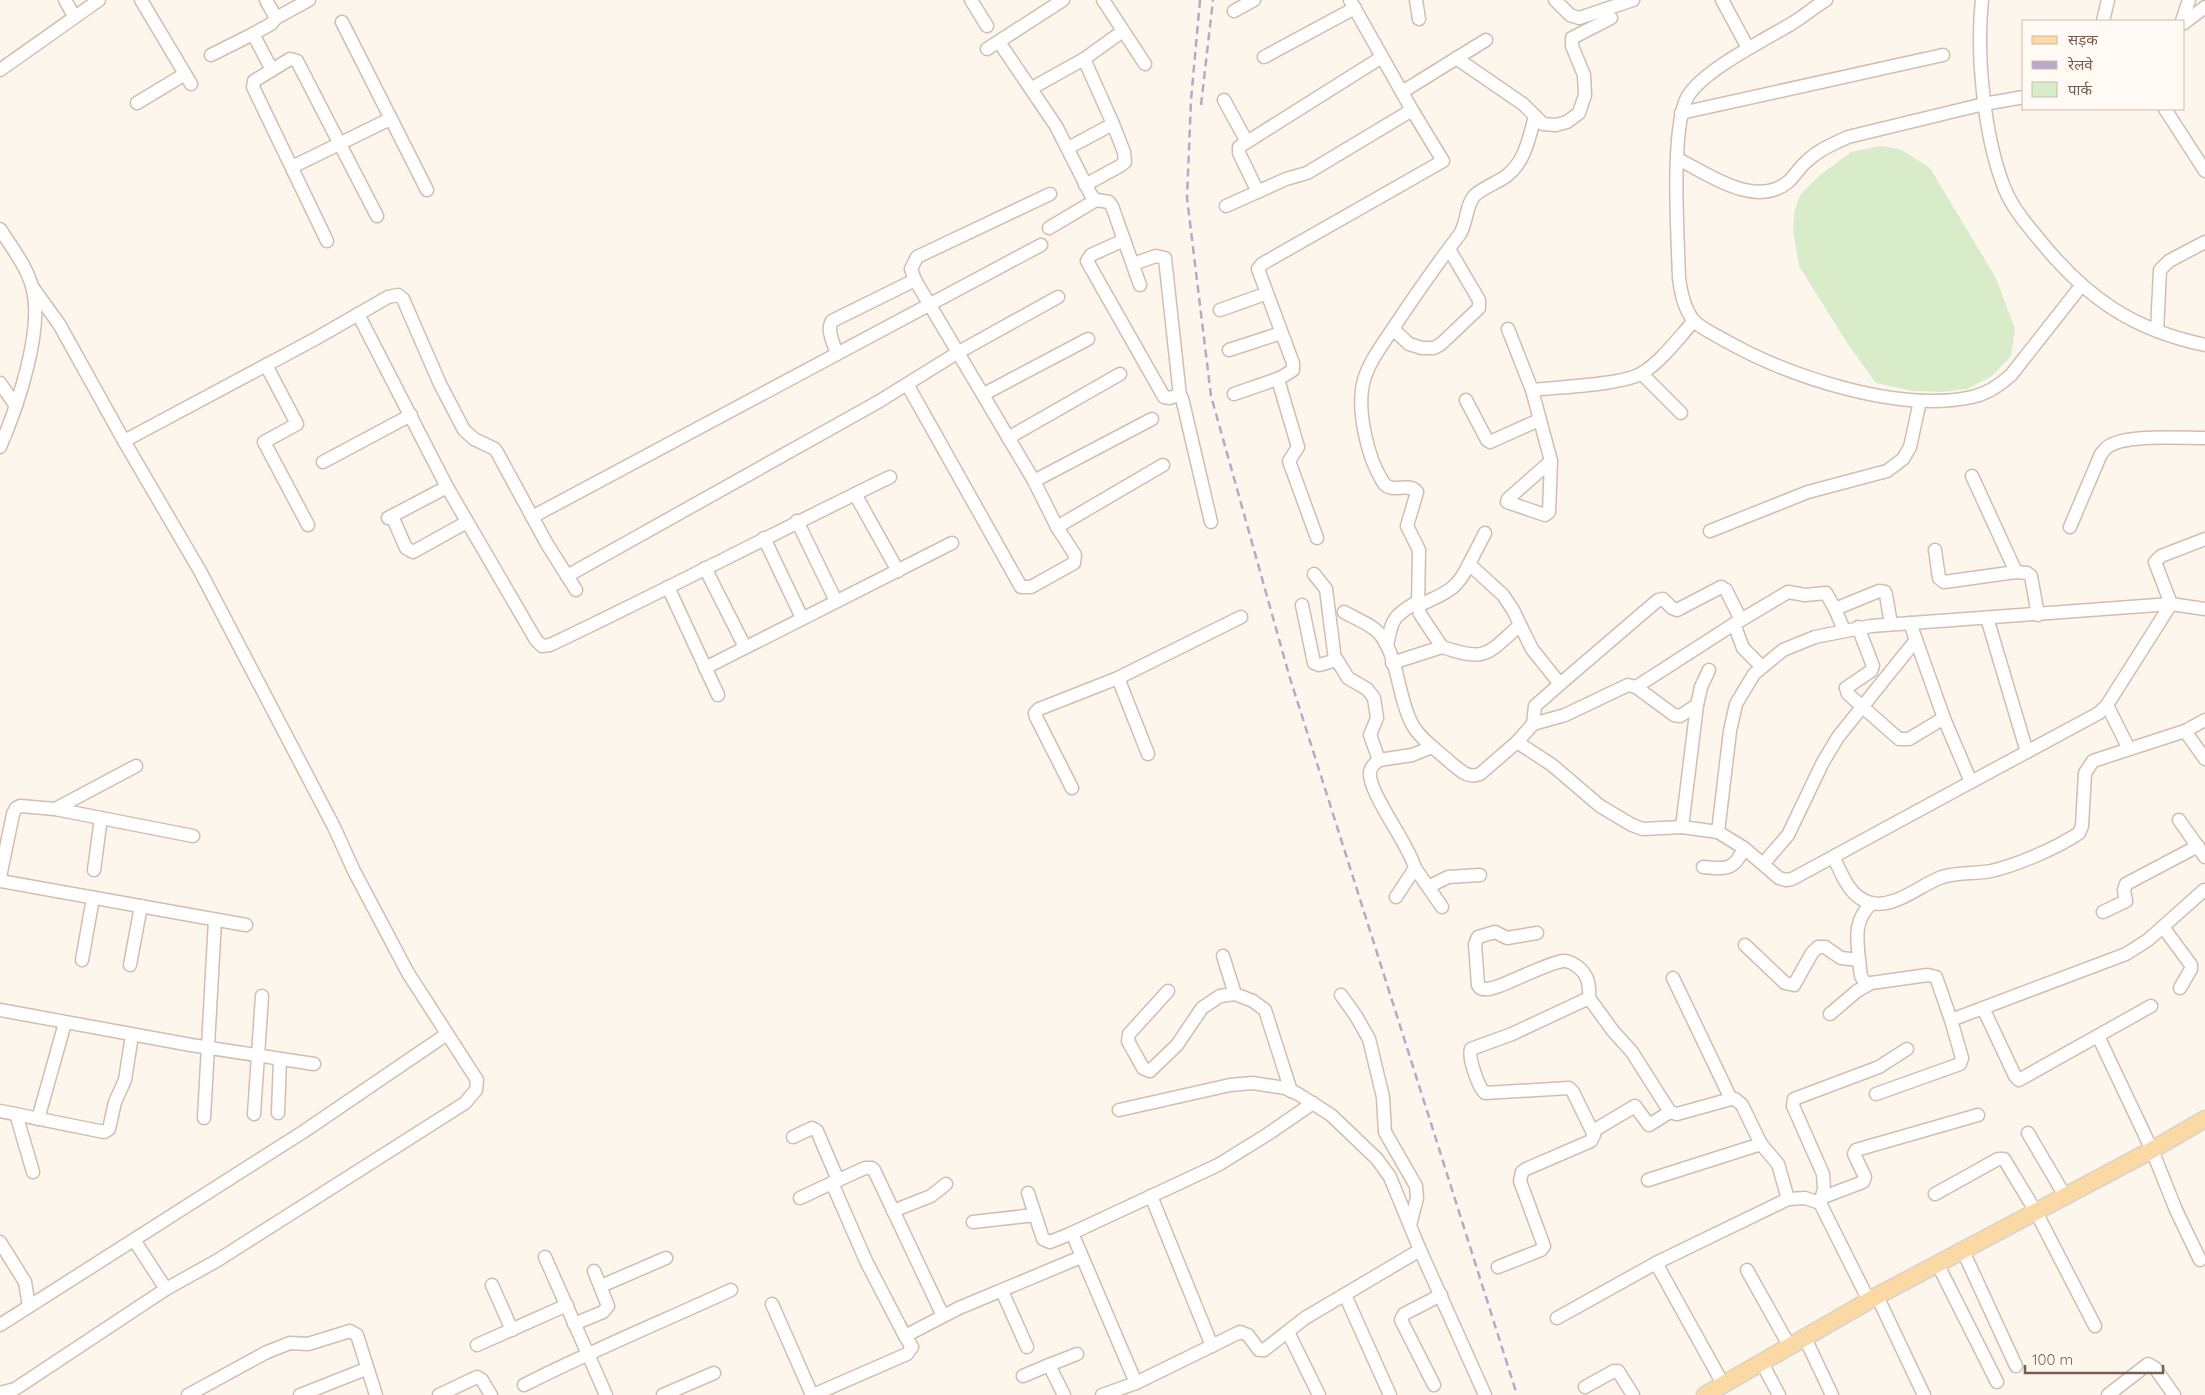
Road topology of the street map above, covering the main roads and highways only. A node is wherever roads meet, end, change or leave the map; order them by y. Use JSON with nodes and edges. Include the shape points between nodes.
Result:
{"nodes":[{"id":1,"x":2204,"y":1121,"type":"edge"},
{"id":2,"x":1704,"y":1395,"type":"edge"}],
"edges":[{"from":1,"to":2,"type":"main road","via":[[1873,1299]]}]}
